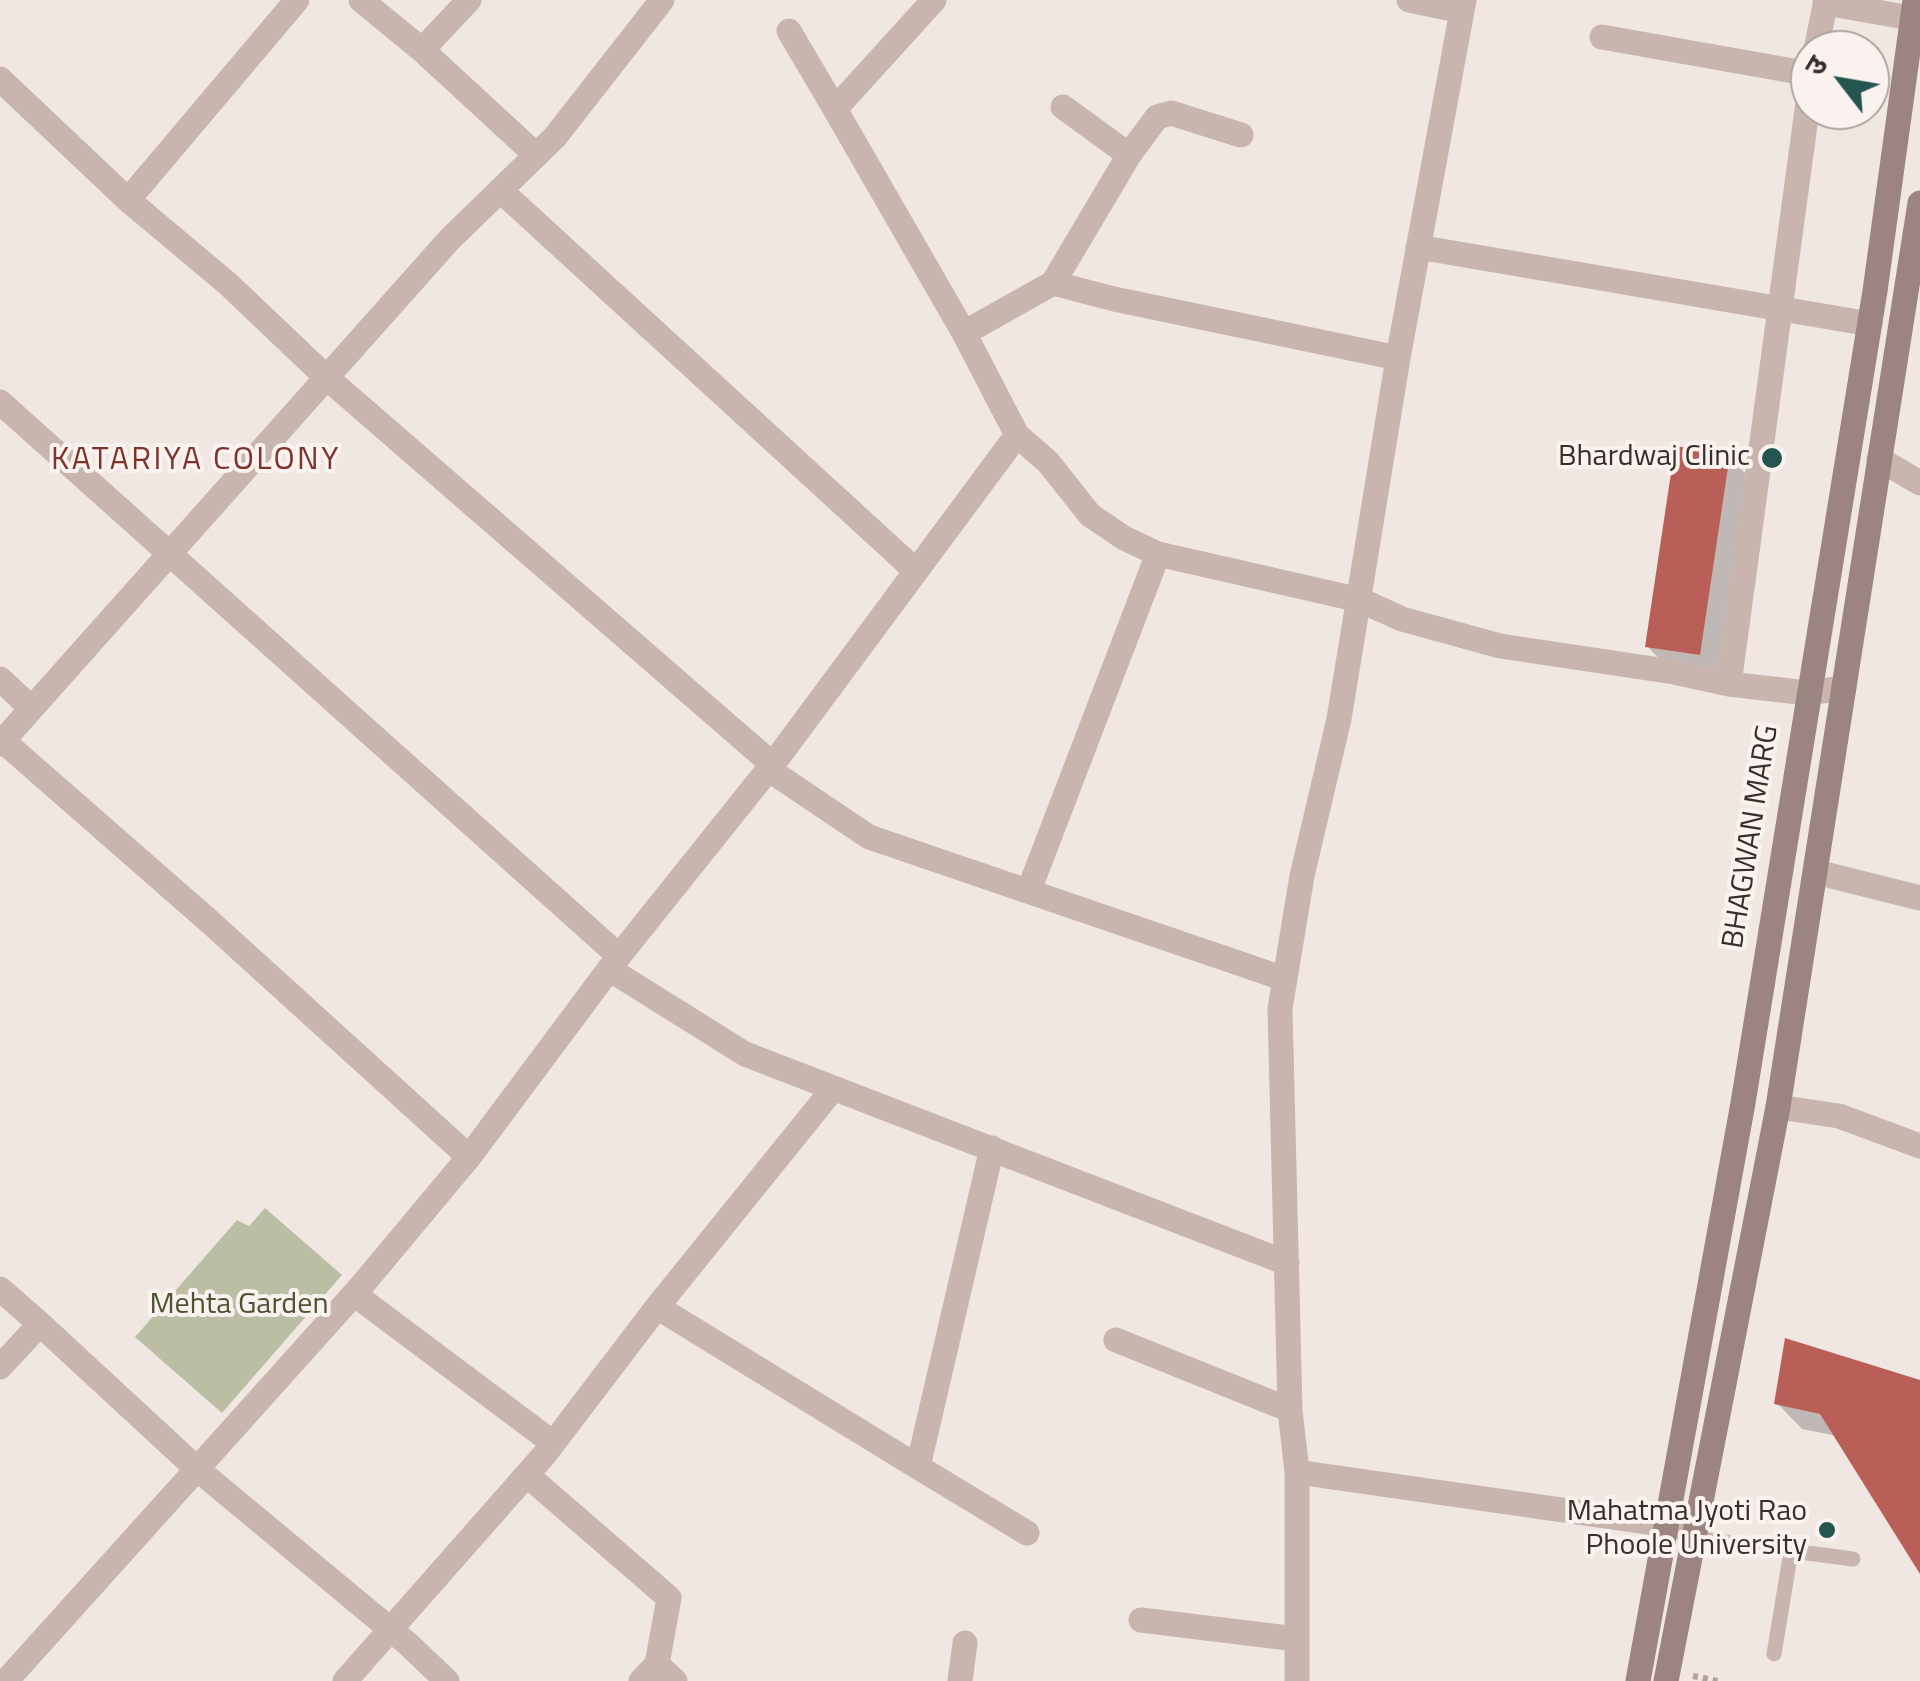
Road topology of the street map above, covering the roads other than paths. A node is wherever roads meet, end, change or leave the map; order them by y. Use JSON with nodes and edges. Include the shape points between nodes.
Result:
{"nodes":[{"id":1,"x":297,"y":0,"type":"edge"},
{"id":2,"x":361,"y":0,"type":"edge"},
{"id":3,"x":469,"y":0,"type":"edge"},
{"id":4,"x":662,"y":0,"type":"edge"},
{"id":5,"x":934,"y":0,"type":"edge"},
{"id":6,"x":1409,"y":0,"type":"edge"},
{"id":7,"x":1825,"y":2,"type":"edge"},
{"id":8,"x":1463,"y":5,"type":"edge"},
{"id":9,"x":1913,"y":9,"type":"edge"},
{"id":10,"x":1820,"y":30,"type":"edge"},
{"id":11,"x":789,"y":31,"type":"dead end"},
{"id":12,"x":1602,"y":37,"type":"dead end"},
{"id":13,"x":422,"y":50,"type":"junction"},
{"id":14,"x":1790,"y":70,"type":"edge"},
{"id":15,"x":0,"y":80,"type":"edge"},
{"id":16,"x":1062,"y":107,"type":"dead end"},
{"id":17,"x":834,"y":109,"type":"junction"},
{"id":18,"x":1804,"y":130,"type":"edge"},
{"id":19,"x":1240,"y":135,"type":"dead end"},
{"id":20,"x":536,"y":155,"type":"junction"},
{"id":21,"x":1129,"y":155,"type":"junction"},
{"id":22,"x":500,"y":190,"type":"junction"},
{"id":23,"x":128,"y":200,"type":"junction"},
{"id":24,"x":1920,"y":203,"type":"edge"},
{"id":25,"x":1418,"y":247,"type":"junction"},
{"id":26,"x":1053,"y":283,"type":"junction"},
{"id":27,"x":1914,"y":285,"type":"edge"},
{"id":28,"x":1781,"y":309,"type":"junction"},
{"id":29,"x":1870,"y":324,"type":"junction"},
{"id":30,"x":964,"y":333,"type":"junction"},
{"id":31,"x":1398,"y":358,"type":"junction"},
{"id":32,"x":326,"y":377,"type":"junction"},
{"id":33,"x":0,"y":402,"type":"edge"},
{"id":34,"x":1016,"y":435,"type":"junction"},
{"id":35,"x":1880,"y":459,"type":"junction"},
{"id":36,"x":1920,"y":483,"type":"edge"},
{"id":37,"x":169,"y":553,"type":"junction"},
{"id":38,"x":1158,"y":554,"type":"junction"},
{"id":39,"x":916,"y":571,"type":"junction"},
{"id":40,"x":1360,"y":600,"type":"junction"},
{"id":41,"x":0,"y":679,"type":"edge"},
{"id":42,"x":1729,"y":684,"type":"junction"},
{"id":43,"x":1844,"y":688,"type":"junction"},
{"id":44,"x":1808,"y":692,"type":"junction"},
{"id":45,"x":31,"y":708,"type":"junction"},
{"id":46,"x":1,"y":742,"type":"edge"},
{"id":47,"x":770,"y":767,"type":"junction"},
{"id":48,"x":1816,"y":872,"type":"junction"},
{"id":49,"x":1028,"y":890,"type":"junction"},
{"id":50,"x":1920,"y":898,"type":"edge"},
{"id":51,"x":614,"y":962,"type":"junction"},
{"id":52,"x":1285,"y":979,"type":"junction"},
{"id":53,"x":834,"y":1090,"type":"junction"},
{"id":54,"x":1778,"y":1106,"type":"junction"},
{"id":55,"x":1920,"y":1146,"type":"edge"},
{"id":56,"x":992,"y":1148,"type":"junction"},
{"id":57,"x":469,"y":1158,"type":"junction"},
{"id":58,"x":1287,"y":1263,"type":"junction"},
{"id":59,"x":0,"y":1289,"type":"edge"},
{"id":60,"x":354,"y":1294,"type":"junction"},
{"id":61,"x":658,"y":1307,"type":"junction"},
{"id":62,"x":40,"y":1324,"type":"junction"},
{"id":63,"x":1116,"y":1340,"type":"dead end"},
{"id":64,"x":0,"y":1367,"type":"edge"},
{"id":65,"x":1290,"y":1410,"type":"junction"},
{"id":66,"x":553,"y":1443,"type":"junction"},
{"id":67,"x":918,"y":1467,"type":"junction"},
{"id":68,"x":197,"y":1469,"type":"junction"},
{"id":69,"x":1297,"y":1472,"type":"junction"},
{"id":70,"x":527,"y":1475,"type":"junction"},
{"id":71,"x":1666,"y":1525,"type":"junction"},
{"id":72,"x":1027,"y":1534,"type":"dead end"},
{"id":73,"x":1694,"y":1534,"type":"junction"},
{"id":74,"x":1791,"y":1551,"type":"junction"},
{"id":75,"x":1854,"y":1559,"type":"dead end"},
{"id":76,"x":1141,"y":1620,"type":"dead end"},
{"id":77,"x":392,"y":1631,"type":"junction"},
{"id":78,"x":1296,"y":1639,"type":"junction"},
{"id":79,"x":965,"y":1643,"type":"dead end"},
{"id":80,"x":1774,"y":1654,"type":"dead end"},
{"id":81,"x":657,"y":1675,"type":"edge"},
{"id":82,"x":6,"y":1681,"type":"edge"},
{"id":83,"x":346,"y":1681,"type":"edge"},
{"id":84,"x":447,"y":1681,"type":"edge"},
{"id":85,"x":960,"y":1681,"type":"edge"},
{"id":86,"x":1296,"y":1681,"type":"edge"},
{"id":87,"x":1638,"y":1681,"type":"edge"},
{"id":88,"x":1666,"y":1681,"type":"edge"}],
"edges":[{"from":1,"to":23,"type":"street"},
{"from":2,"to":13,"type":"street"},
{"from":3,"to":13,"type":"street"},
{"from":4,"to":20,"type":"street"},
{"from":5,"to":17,"type":"street"},
{"from":6,"to":8,"type":"street"},
{"from":7,"to":9,"type":"street"},
{"from":7,"to":10,"type":"street"},
{"from":8,"to":25,"type":"street"},
{"from":9,"to":29,"type":"street","name":"BHAGWAN MARG"},
{"from":11,"to":17,"type":"street"},
{"from":12,"to":14,"type":"street"},
{"from":13,"to":20,"type":"street"},
{"from":15,"to":23,"type":"street"},
{"from":16,"to":21,"type":"street"},
{"from":17,"to":30,"type":"street"},
{"from":18,"to":28,"type":"street"},
{"from":19,"to":21,"type":"street","via":[[1171,113],[1158,116]]},
{"from":20,"to":22,"type":"street"},
{"from":21,"to":26,"type":"street"},
{"from":22,"to":32,"type":"street"},
{"from":22,"to":39,"type":"street"},
{"from":23,"to":32,"type":"street"},
{"from":24,"to":27,"type":"street"},
{"from":25,"to":28,"type":"street"},
{"from":25,"to":31,"type":"street"},
{"from":26,"to":30,"type":"street"},
{"from":26,"to":31,"type":"street"},
{"from":27,"to":35,"type":"street"},
{"from":28,"to":29,"type":"street"},
{"from":28,"to":42,"type":"street"},
{"from":29,"to":44,"type":"street","name":"BHAGWAN MARG"},
{"from":30,"to":34,"type":"street"},
{"from":31,"to":40,"type":"street"},
{"from":32,"to":37,"type":"street"},
{"from":32,"to":47,"type":"street"},
{"from":33,"to":37,"type":"street"},
{"from":34,"to":38,"type":"street","via":[[1090,514]]},
{"from":34,"to":39,"type":"street"},
{"from":35,"to":36,"type":"street"},
{"from":35,"to":43,"type":"street"},
{"from":37,"to":45,"type":"street"},
{"from":37,"to":51,"type":"street"},
{"from":38,"to":40,"type":"street"},
{"from":38,"to":49,"type":"street"},
{"from":39,"to":47,"type":"street"},
{"from":40,"to":42,"type":"street","via":[[1500,646]]},
{"from":40,"to":52,"type":"street"},
{"from":41,"to":45,"type":"street"},
{"from":42,"to":44,"type":"street"},
{"from":43,"to":44,"type":"street"},
{"from":43,"to":48,"type":"street"},
{"from":44,"to":71,"type":"street","name":"BHAGWAN MARG"},
{"from":45,"to":46,"type":"street"},
{"from":46,"to":57,"type":"street"},
{"from":47,"to":49,"type":"street","via":[[869,837]]},
{"from":47,"to":51,"type":"street"},
{"from":48,"to":50,"type":"street"},
{"from":48,"to":54,"type":"street"},
{"from":49,"to":52,"type":"street"},
{"from":51,"to":53,"type":"street","via":[[744,1054]]},
{"from":51,"to":57,"type":"street"},
{"from":52,"to":58,"type":"street","via":[[1280,1008]]},
{"from":53,"to":56,"type":"street"},
{"from":53,"to":61,"type":"street"},
{"from":54,"to":55,"type":"street","via":[[1839,1116]]},
{"from":54,"to":73,"type":"street"},
{"from":56,"to":58,"type":"street"},
{"from":56,"to":67,"type":"street"},
{"from":57,"to":60,"type":"street"},
{"from":58,"to":65,"type":"street"},
{"from":59,"to":62,"type":"street"},
{"from":60,"to":66,"type":"street"},
{"from":60,"to":68,"type":"street"},
{"from":61,"to":66,"type":"street"},
{"from":61,"to":67,"type":"street"},
{"from":62,"to":64,"type":"street"},
{"from":62,"to":68,"type":"street"},
{"from":63,"to":65,"type":"street"},
{"from":65,"to":69,"type":"street"},
{"from":66,"to":70,"type":"street"},
{"from":67,"to":72,"type":"street"},
{"from":68,"to":77,"type":"street"},
{"from":68,"to":82,"type":"street"},
{"from":69,"to":71,"type":"street"},
{"from":69,"to":78,"type":"street"},
{"from":70,"to":77,"type":"street"},
{"from":70,"to":81,"type":"street","via":[[669,1598]]},
{"from":71,"to":73,"type":"street"},
{"from":71,"to":87,"type":"street","name":"BHAGWAN MARG"},
{"from":73,"to":74,"type":"lane"},
{"from":73,"to":88,"type":"street"},
{"from":74,"to":75,"type":"lane"},
{"from":74,"to":80,"type":"lane"},
{"from":76,"to":78,"type":"street"},
{"from":77,"to":83,"type":"street"},
{"from":77,"to":84,"type":"street"},
{"from":78,"to":86,"type":"street"},
{"from":79,"to":85,"type":"street"}]}
